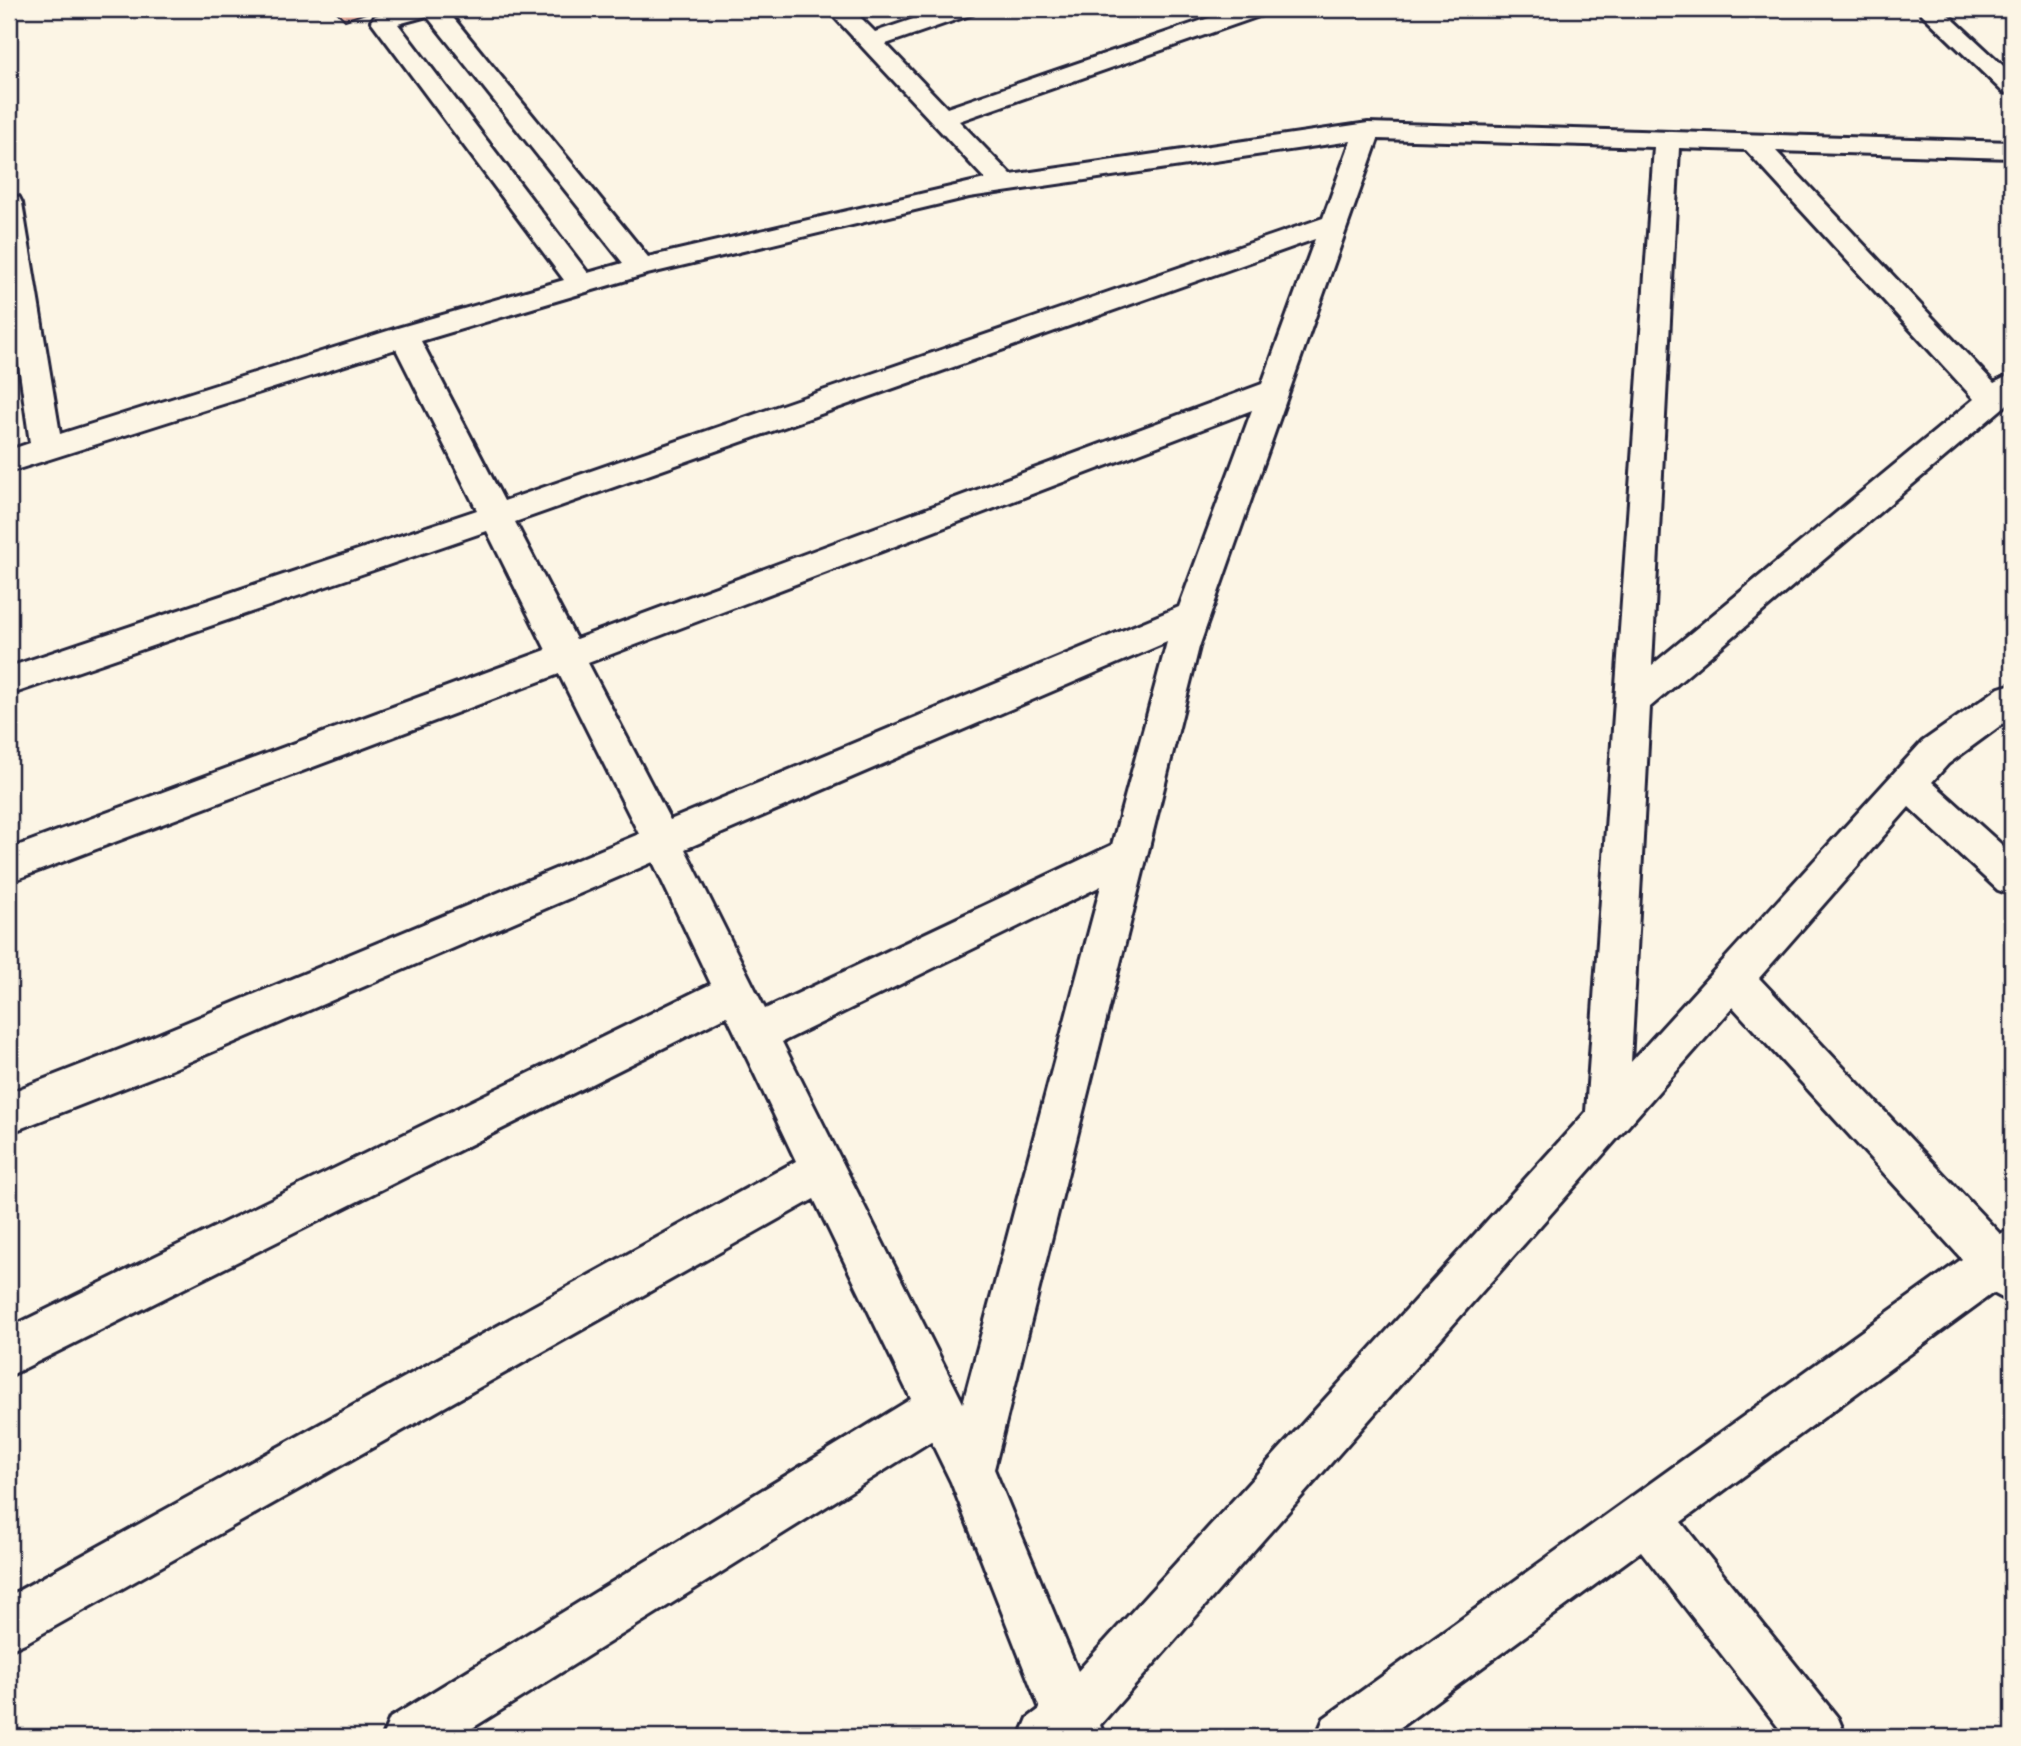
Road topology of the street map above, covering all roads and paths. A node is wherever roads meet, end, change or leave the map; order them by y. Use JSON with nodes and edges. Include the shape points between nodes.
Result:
{"nodes":[{"id":1,"x":425,"y":9,"type":"edge"},
{"id":2,"x":433,"y":9,"type":"edge"},
{"id":3,"x":839,"y":9,"type":"edge"},
{"id":4,"x":965,"y":9,"type":"edge"},
{"id":5,"x":1257,"y":9,"type":"edge"},
{"id":6,"x":1928,"y":9,"type":"edge"},
{"id":7,"x":870,"y":42,"type":"junction"},
{"id":8,"x":2012,"y":86,"type":"edge"},
{"id":9,"x":942,"y":118,"type":"junction"},
{"id":10,"x":1368,"y":131,"type":"junction"},
{"id":11,"x":1667,"y":140,"type":"junction"},
{"id":12,"x":1754,"y":143,"type":"junction"},
{"id":13,"x":2000,"y":149,"type":"edge"},
{"id":14,"x":2012,"y":170,"type":"edge"},
{"id":15,"x":1004,"y":184,"type":"junction"},
{"id":16,"x":9,"y":203,"type":"edge"},
{"id":17,"x":1335,"y":223,"type":"junction"},
{"id":18,"x":641,"y":267,"type":"junction"},
{"id":19,"x":582,"y":284,"type":"junction"},
{"id":20,"x":18,"y":313,"type":"edge"},
{"id":21,"x":404,"y":336,"type":"junction"},
{"id":22,"x":1275,"y":390,"type":"junction"},
{"id":23,"x":2002,"y":391,"type":"edge"},
{"id":24,"x":47,"y":450,"type":"junction"},
{"id":25,"x":9,"y":461,"type":"edge"},
{"id":26,"x":496,"y":516,"type":"junction"},
{"id":27,"x":1193,"y":616,"type":"junction"},
{"id":28,"x":568,"y":656,"type":"junction"},
{"id":29,"x":9,"y":681,"type":"edge"},
{"id":30,"x":2012,"y":698,"type":"edge"},
{"id":31,"x":1632,"y":702,"type":"junction"},
{"id":32,"x":1908,"y":783,"type":"junction"},
{"id":33,"x":661,"y":840,"type":"junction"},
{"id":34,"x":1128,"y":855,"type":"junction"},
{"id":35,"x":9,"y":866,"type":"edge"},
{"id":36,"x":2012,"y":878,"type":"edge"},
{"id":37,"x":1733,"y":978,"type":"junction"},
{"id":38,"x":735,"y":992,"type":"junction"},
{"id":39,"x":756,"y":1034,"type":"junction"},
{"id":40,"x":9,"y":1113,"type":"edge"},
{"id":41,"x":1607,"y":1119,"type":"junction"},
{"id":42,"x":823,"y":1170,"type":"junction"},
{"id":43,"x":2007,"y":1265,"type":"edge"},
{"id":44,"x":9,"y":1353,"type":"edge"},
{"id":45,"x":940,"y":1408,"type":"junction"},
{"id":46,"x":970,"y":1469,"type":"junction"},
{"id":47,"x":1646,"y":1517,"type":"junction"},
{"id":48,"x":9,"y":1624,"type":"edge"},
{"id":49,"x":1065,"y":1731,"type":"edge"},
{"id":50,"x":409,"y":1737,"type":"edge"},
{"id":51,"x":1343,"y":1737,"type":"edge"},
{"id":52,"x":1819,"y":1737,"type":"edge"}],
"edges":[{"from":1,"to":19,"type":"street","via":[[383,21]]},
{"from":2,"to":18,"type":"street"},
{"from":3,"to":7,"type":"street"},
{"from":4,"to":7,"type":"street"},
{"from":5,"to":9,"type":"street"},
{"from":6,"to":8,"type":"street"},
{"from":7,"to":9,"type":"street"},
{"from":9,"to":15,"type":"street"},
{"from":10,"to":11,"type":"street"},
{"from":10,"to":15,"type":"street"},
{"from":10,"to":17,"type":"street"},
{"from":11,"to":12,"type":"street"},
{"from":11,"to":31,"type":"street"},
{"from":12,"to":13,"type":"street"},
{"from":12,"to":23,"type":"street"},
{"from":13,"to":14,"type":"street"},
{"from":15,"to":18,"type":"street"},
{"from":16,"to":20,"type":"street"},
{"from":17,"to":22,"type":"street"},
{"from":17,"to":26,"type":"street"},
{"from":18,"to":19,"type":"street"},
{"from":19,"to":21,"type":"street"},
{"from":20,"to":24,"type":"street"},
{"from":21,"to":24,"type":"street"},
{"from":21,"to":26,"type":"street"},
{"from":22,"to":27,"type":"street"},
{"from":22,"to":28,"type":"street"},
{"from":23,"to":31,"type":"street"},
{"from":24,"to":25,"type":"street"},
{"from":26,"to":28,"type":"street"},
{"from":26,"to":29,"type":"street"},
{"from":27,"to":33,"type":"street"},
{"from":27,"to":34,"type":"street"},
{"from":28,"to":33,"type":"street"},
{"from":28,"to":35,"type":"street"},
{"from":30,"to":32,"type":"street","via":[[1936,753]]},
{"from":31,"to":41,"type":"street"},
{"from":32,"to":36,"type":"street"},
{"from":32,"to":37,"type":"street"},
{"from":33,"to":38,"type":"street"},
{"from":33,"to":40,"type":"street","via":[[155,1056]]},
{"from":34,"to":39,"type":"street"},
{"from":34,"to":46,"type":"street"},
{"from":37,"to":41,"type":"street"},
{"from":37,"to":43,"type":"street"},
{"from":38,"to":39,"type":"street"},
{"from":38,"to":44,"type":"street"},
{"from":39,"to":42,"type":"street"},
{"from":41,"to":49,"type":"street"},
{"from":42,"to":45,"type":"street"},
{"from":42,"to":48,"type":"street"},
{"from":43,"to":47,"type":"street"},
{"from":45,"to":46,"type":"street"},
{"from":45,"to":50,"type":"street"},
{"from":46,"to":49,"type":"street"},
{"from":47,"to":51,"type":"street"},
{"from":47,"to":52,"type":"street"}]}
